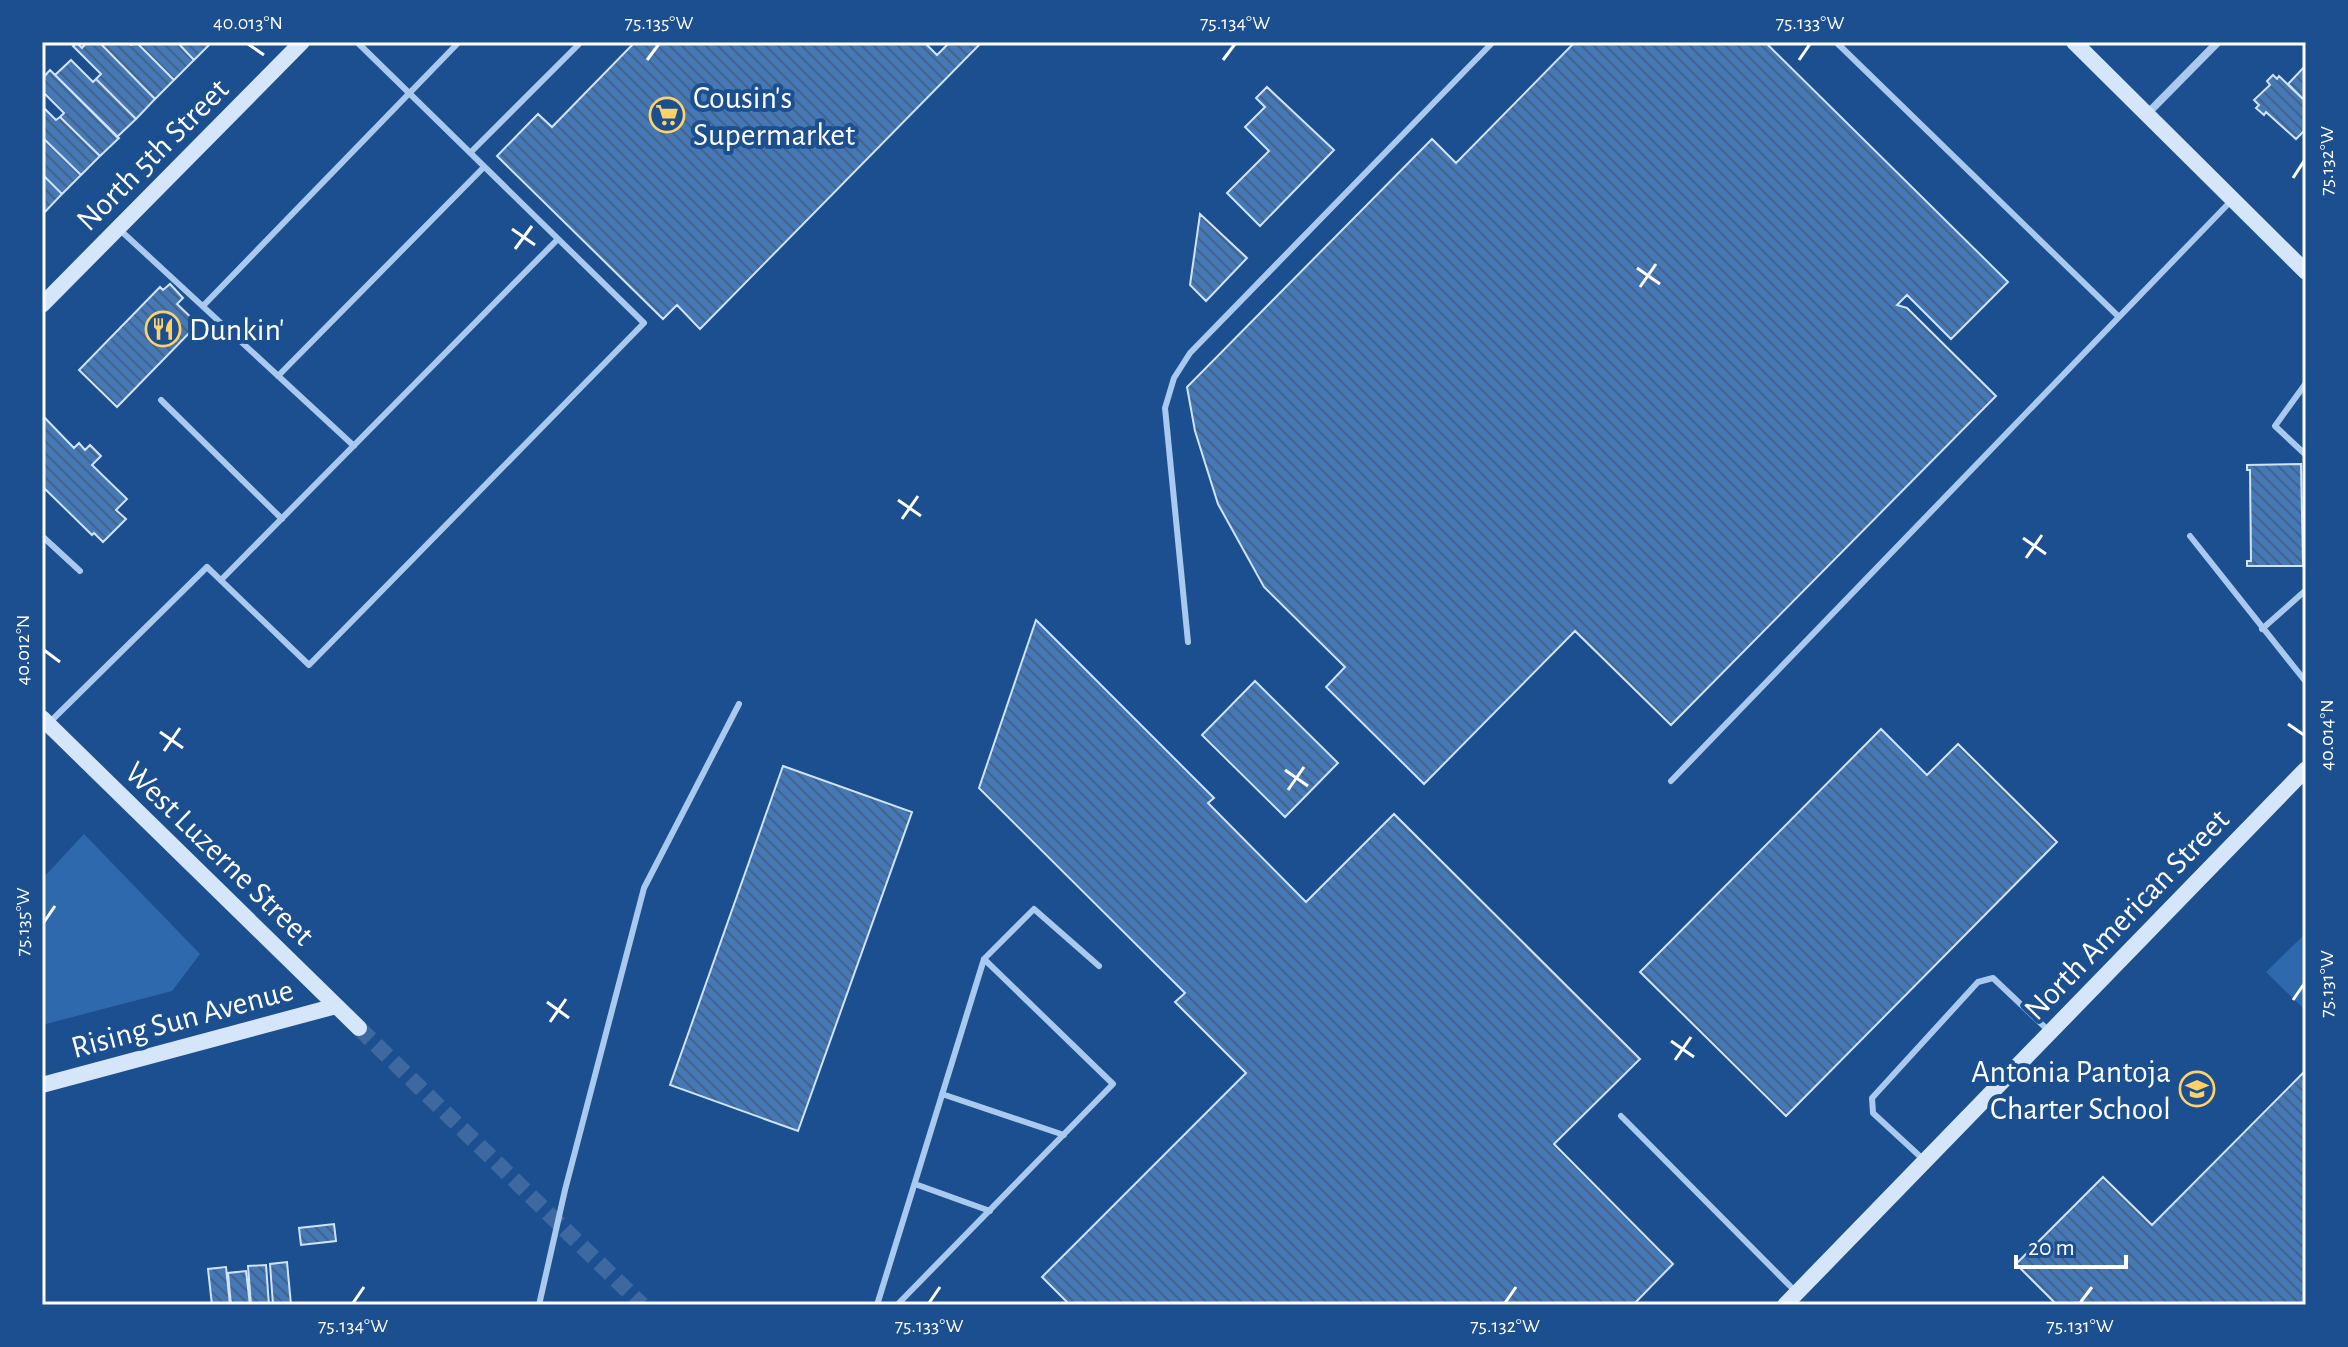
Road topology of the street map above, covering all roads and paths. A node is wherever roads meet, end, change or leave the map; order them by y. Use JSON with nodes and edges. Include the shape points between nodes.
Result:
{"nodes":[{"id":1,"x":302,"y":42,"type":"edge"},
{"id":2,"x":357,"y":42,"type":"edge"},
{"id":3,"x":459,"y":42,"type":"edge"},
{"id":4,"x":581,"y":42,"type":"edge"},
{"id":5,"x":1493,"y":42,"type":"edge"},
{"id":6,"x":1836,"y":42,"type":"edge"},
{"id":7,"x":2074,"y":42,"type":"edge"},
{"id":8,"x":2218,"y":42,"type":"edge"},
{"id":9,"x":409,"y":93,"type":"junction"},
{"id":10,"x":2147,"y":114,"type":"junction"},
{"id":11,"x":470,"y":153,"type":"junction"},
{"id":12,"x":484,"y":167,"type":"junction"},
{"id":13,"x":2233,"y":199,"type":"junction"},
{"id":14,"x":118,"y":228,"type":"junction"},
{"id":15,"x":558,"y":239,"type":"junction"},
{"id":16,"x":2306,"y":272,"type":"edge"},
{"id":17,"x":42,"y":305,"type":"edge"},
{"id":18,"x":203,"y":306,"type":"junction"},
{"id":19,"x":2119,"y":317,"type":"junction"},
{"id":20,"x":278,"y":376,"type":"junction"},
{"id":21,"x":2306,"y":383,"type":"edge"},
{"id":22,"x":161,"y":400,"type":"dead end"},
{"id":23,"x":354,"y":446,"type":"junction"},
{"id":24,"x":2306,"y":455,"type":"edge"},
{"id":25,"x":282,"y":519,"type":"junction"},
{"id":26,"x":42,"y":536,"type":"edge"},
{"id":27,"x":2190,"y":536,"type":"dead end"},
{"id":28,"x":80,"y":571,"type":"dead end"},
{"id":29,"x":221,"y":580,"type":"junction"},
{"id":30,"x":2306,"y":590,"type":"edge"},
{"id":31,"x":2262,"y":629,"type":"junction"},
{"id":32,"x":1188,"y":642,"type":"dead end"},
{"id":33,"x":2306,"y":682,"type":"edge"},
{"id":34,"x":739,"y":704,"type":"dead end"},
{"id":35,"x":45,"y":721,"type":"edge"},
{"id":36,"x":2306,"y":769,"type":"edge"},
{"id":37,"x":1671,"y":781,"type":"dead end"},
{"id":38,"x":984,"y":959,"type":"junction"},
{"id":39,"x":1099,"y":966,"type":"dead end"},
{"id":40,"x":336,"y":1006,"type":"junction"},
{"id":41,"x":359,"y":1028,"type":"tunnel mouth"},
{"id":42,"x":2050,"y":1032,"type":"junction"},
{"id":43,"x":42,"y":1085,"type":"edge"},
{"id":44,"x":942,"y":1094,"type":"junction"},
{"id":45,"x":1621,"y":1116,"type":"dead end"},
{"id":46,"x":1064,"y":1135,"type":"junction"},
{"id":47,"x":1925,"y":1161,"type":"junction"},
{"id":48,"x":915,"y":1184,"type":"junction"},
{"id":49,"x":990,"y":1211,"type":"junction"},
{"id":50,"x":1791,"y":1299,"type":"edge"},
{"id":51,"x":539,"y":1305,"type":"edge"},
{"id":52,"x":877,"y":1305,"type":"edge"},
{"id":53,"x":897,"y":1305,"type":"edge"}],
"edges":[{"from":1,"to":14,"type":"street","name":"North 5th Street"},
{"from":2,"to":9,"type":"lane"},
{"from":3,"to":9,"type":"lane"},
{"from":4,"to":11,"type":"lane"},
{"from":5,"to":32,"type":"lane","via":[[1190,353],[1174,378],[1165,408]]},
{"from":6,"to":19,"type":"lane"},
{"from":7,"to":10,"type":"street"},
{"from":8,"to":10,"type":"street"},
{"from":9,"to":11,"type":"lane"},
{"from":9,"to":18,"type":"lane"},
{"from":10,"to":13,"type":"street"},
{"from":11,"to":12,"type":"lane"},
{"from":12,"to":15,"type":"lane"},
{"from":12,"to":20,"type":"lane"},
{"from":13,"to":16,"type":"street"},
{"from":13,"to":19,"type":"lane"},
{"from":14,"to":17,"type":"street","name":"North 5th Street"},
{"from":14,"to":18,"type":"lane"},
{"from":15,"to":23,"type":"lane"},
{"from":15,"to":29,"type":"lane","via":[[644,323],[309,665]]},
{"from":18,"to":20,"type":"lane"},
{"from":19,"to":37,"type":"lane"},
{"from":20,"to":23,"type":"lane"},
{"from":21,"to":24,"type":"lane","via":[[2275,426]]},
{"from":22,"to":25,"type":"lane"},
{"from":23,"to":25,"type":"lane"},
{"from":25,"to":29,"type":"lane"},
{"from":26,"to":28,"type":"lane"},
{"from":27,"to":31,"type":"lane"},
{"from":29,"to":35,"type":"lane","via":[[207,567]]},
{"from":30,"to":31,"type":"lane"},
{"from":31,"to":33,"type":"lane"},
{"from":34,"to":51,"type":"lane","via":[[644,888]]},
{"from":35,"to":40,"type":"street","name":"West Luzerne Street"},
{"from":36,"to":42,"type":"street","name":"North American Street"},
{"from":38,"to":39,"type":"lane","via":[[1034,909]]},
{"from":38,"to":44,"type":"lane"},
{"from":38,"to":46,"type":"lane","via":[[1113,1084]]},
{"from":40,"to":41,"type":"street","name":"West Luzerne Street"},
{"from":40,"to":43,"type":"street","name":"Rising Sun Avenue"},
{"from":42,"to":47,"type":"street","name":"North American Street"},
{"from":42,"to":47,"type":"lane","via":[[1993,978],[1978,982],[1872,1098],[1873,1113]]},
{"from":44,"to":46,"type":"lane"},
{"from":44,"to":48,"type":"lane"},
{"from":45,"to":50,"type":"lane"},
{"from":46,"to":49,"type":"lane"},
{"from":47,"to":50,"type":"street","name":"North American Street"},
{"from":48,"to":49,"type":"lane"},
{"from":48,"to":52,"type":"lane"},
{"from":49,"to":53,"type":"lane"}]}
